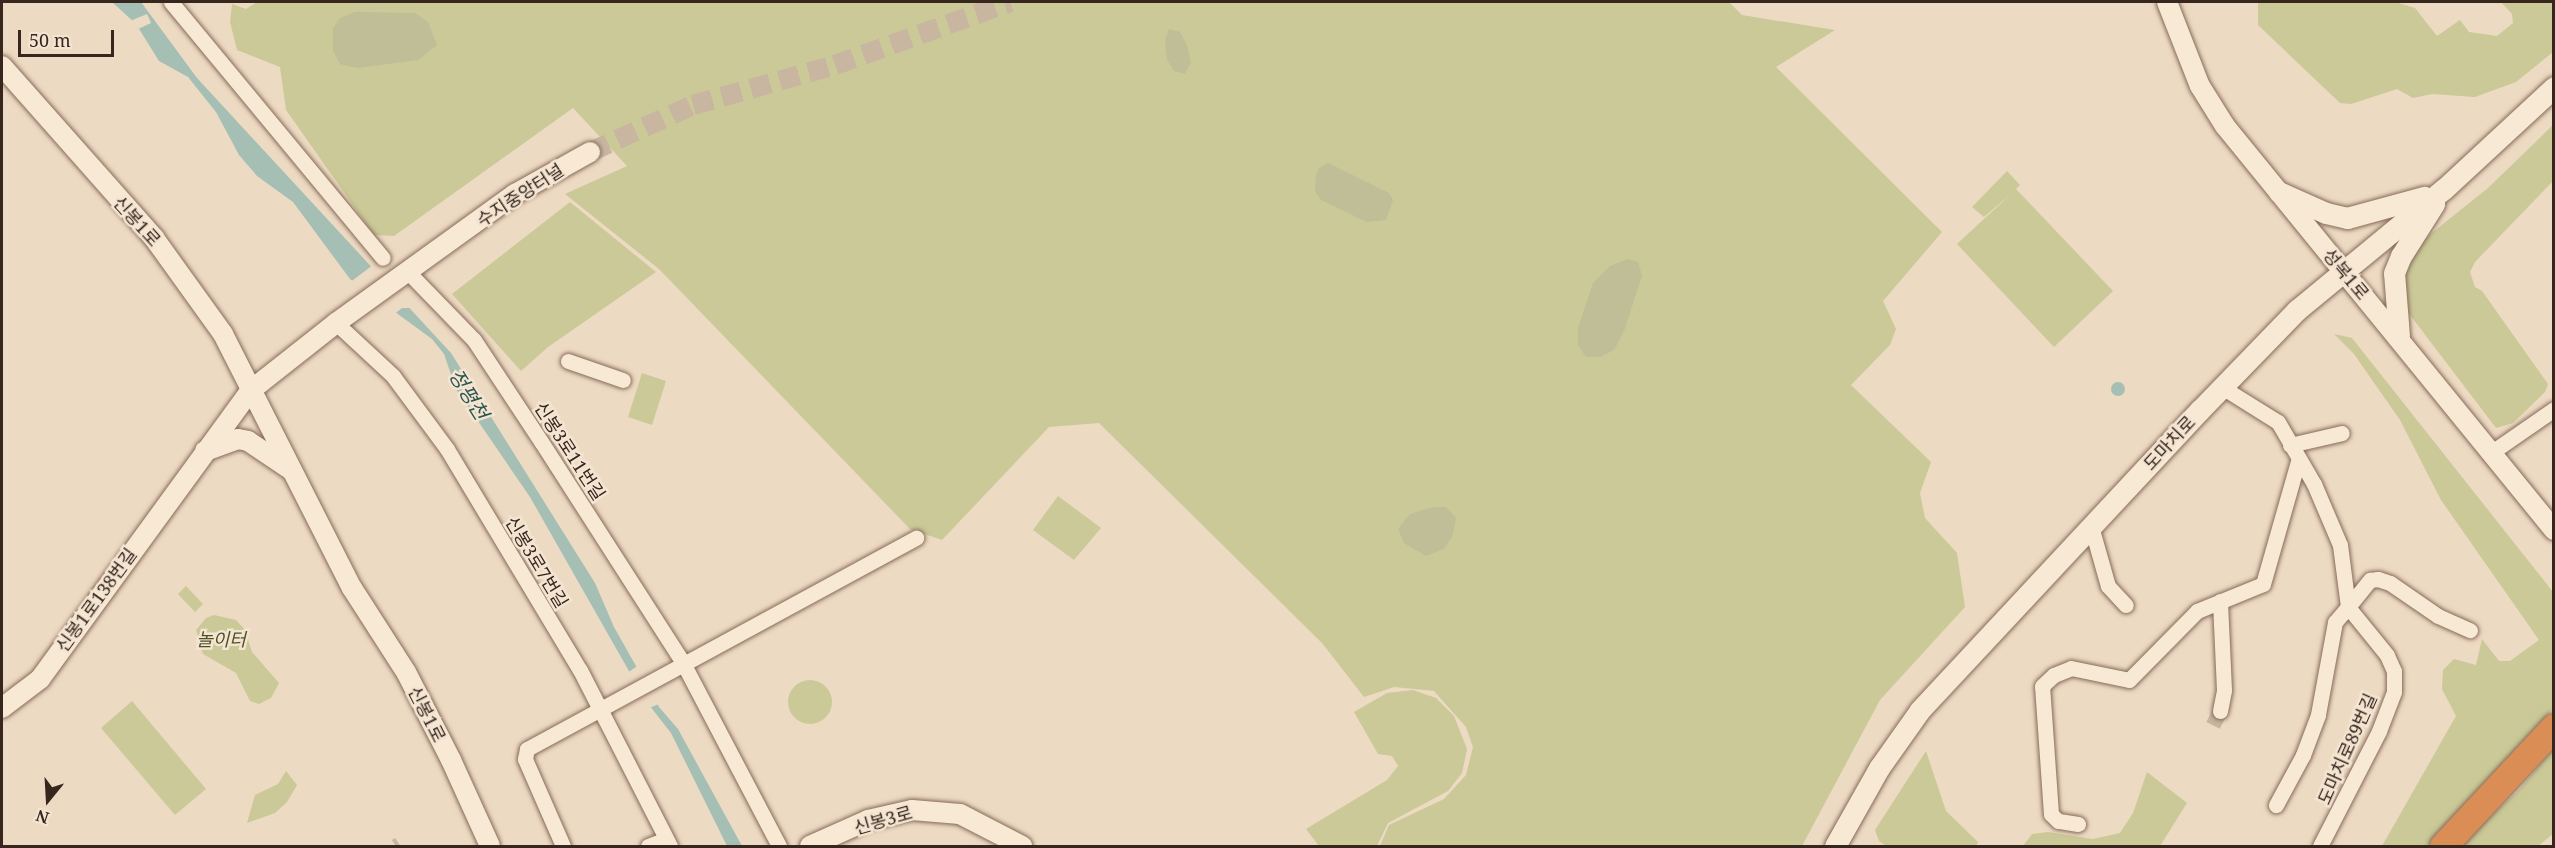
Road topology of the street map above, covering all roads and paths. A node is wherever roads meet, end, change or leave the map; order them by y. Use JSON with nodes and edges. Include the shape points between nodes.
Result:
{"nodes":[{"id":1,"x":171,"y":2,"type":"edge"},
{"id":2,"x":2167,"y":2,"type":"edge"},
{"id":3,"x":2,"y":66,"type":"edge"},
{"id":4,"x":2553,"y":87,"type":"edge"},
{"id":5,"x":590,"y":152,"type":"tunnel mouth"},
{"id":6,"x":2444,"y":189,"type":"junction"},
{"id":7,"x":2279,"y":192,"type":"junction"},
{"id":8,"x":383,"y":258,"type":"dead end"},
{"id":9,"x":2341,"y":272,"type":"junction"},
{"id":10,"x":405,"y":276,"type":"junction"},
{"id":11,"x":336,"y":323,"type":"junction"},
{"id":12,"x":2399,"y":336,"type":"junction"},
{"id":13,"x":568,"y":361,"type":"dead end"},
{"id":14,"x":623,"y":380,"type":"dead end"},
{"id":15,"x":2224,"y":389,"type":"junction"},
{"id":16,"x":250,"y":391,"type":"junction"},
{"id":17,"x":2553,"y":409,"type":"edge"},
{"id":18,"x":2342,"y":433,"type":"dead end"},
{"id":19,"x":2290,"y":445,"type":"junction"},
{"id":20,"x":205,"y":451,"type":"junction"},
{"id":21,"x":2492,"y":452,"type":"junction"},
{"id":22,"x":2298,"y":461,"type":"junction"},
{"id":23,"x":291,"y":470,"type":"junction"},
{"id":24,"x":2091,"y":526,"type":"junction"},
{"id":25,"x":2553,"y":530,"type":"edge"},
{"id":26,"x":916,"y":537,"type":"dead end"},
{"id":27,"x":2220,"y":601,"type":"junction"},
{"id":28,"x":2126,"y":605,"type":"dead end"},
{"id":29,"x":2348,"y":607,"type":"junction"},
{"id":30,"x":2470,"y":630,"type":"dead end"},
{"id":31,"x":683,"y":663,"type":"junction"},
{"id":32,"x":2,"y":708,"type":"edge"},
{"id":33,"x":601,"y":710,"type":"junction"},
{"id":34,"x":2220,"y":711,"type":"tunnel mouth"},
{"id":35,"x":2553,"y":727,"type":"edge"},
{"id":36,"x":2553,"y":741,"type":"edge"},
{"id":37,"x":2488,"y":798,"type":"junction"},
{"id":38,"x":2276,"y":805,"type":"dead end"},
{"id":39,"x":2078,"y":824,"type":"dead end"},
{"id":40,"x":668,"y":843,"type":"edge"},
{"id":41,"x":490,"y":846,"type":"edge"},
{"id":42,"x":563,"y":846,"type":"edge"},
{"id":43,"x":648,"y":846,"type":"edge"},
{"id":44,"x":779,"y":846,"type":"edge"},
{"id":45,"x":810,"y":846,"type":"edge"},
{"id":46,"x":1022,"y":846,"type":"edge"},
{"id":47,"x":1835,"y":846,"type":"edge"},
{"id":48,"x":2320,"y":846,"type":"edge"},
{"id":49,"x":2443,"y":846,"type":"edge"}],
"edges":[{"from":1,"to":8,"type":"street"},
{"from":2,"to":7,"type":"street","name":"성복1로","via":[[2200,86],[2225,126]]},
{"from":3,"to":16,"type":"street","name":"신봉1로","via":[[154,238],[223,334]]},
{"from":4,"to":6,"type":"main road","name":"도마치로"},
{"from":5,"to":10,"type":"street","name":"수지중앙터널","via":[[515,194]]},
{"from":6,"to":7,"type":"main road","via":[[2398,206],[2347,218]]},
{"from":6,"to":9,"type":"main road","name":"도마치로"},
{"from":6,"to":12,"type":"main road","via":[[2394,273]]},
{"from":7,"to":9,"type":"street","name":"성복1로"},
{"from":9,"to":12,"type":"street","name":"성복1로"},
{"from":9,"to":15,"type":"main road","name":"도마치로","via":[[2269,338]]},
{"from":10,"to":11,"type":"street"},
{"from":10,"to":31,"type":"street","name":"신봉3로11번길","via":[[438,300],[488,360]]},
{"from":11,"to":16,"type":"street"},
{"from":11,"to":33,"type":"street","name":"신봉3로7번길","via":[[393,376],[447,449]]},
{"from":12,"to":21,"type":"street","name":"성복1로"},
{"from":13,"to":14,"type":"street"},
{"from":15,"to":19,"type":"street","via":[[2278,422]]},
{"from":15,"to":24,"type":"main road","name":"도마치로"},
{"from":16,"to":20,"type":"street","name":"신봉1로138번길"},
{"from":16,"to":23,"type":"street","name":"신봉1로"},
{"from":17,"to":21,"type":"street"},
{"from":18,"to":19,"type":"street"},
{"from":19,"to":22,"type":"street"},
{"from":20,"to":23,"type":"street","via":[[238,439],[249,441]]},
{"from":20,"to":32,"type":"street","name":"신봉1로138번길","via":[[40,679]]},
{"from":21,"to":25,"type":"street","name":"성복1로"},
{"from":22,"to":27,"type":"street","via":[[2267,578],[2258,586]]},
{"from":22,"to":29,"type":"street","via":[[2314,484],[2340,545]]},
{"from":23,"to":41,"type":"street","name":"신봉1로","via":[[352,588],[405,672]]},
{"from":24,"to":28,"type":"street","via":[[2108,586]]},
{"from":24,"to":47,"type":"main road","name":"도마치로","via":[[1920,710],[1879,768]]},
{"from":26,"to":31,"type":"street"},
{"from":27,"to":34,"type":"street","via":[[2224,690]]},
{"from":27,"to":39,"type":"street","via":[[2197,611],[2129,680],[2071,668],[2054,675],[2042,686],[2051,814],[2058,821]]},
{"from":29,"to":30,"type":"street","via":[[2370,580],[2378,579],[2438,616]]},
{"from":29,"to":38,"type":"street","name":"도마치로89번길","via":[[2335,622],[2318,715],[2303,755]]},
{"from":29,"to":48,"type":"street","name":"도마치로89번길","via":[[2387,655],[2394,671],[2394,692],[2374,741]]},
{"from":31,"to":33,"type":"street"},
{"from":31,"to":44,"type":"street","name":"신봉3로11번길"},
{"from":33,"to":40,"type":"street","name":"신봉3로7번길"},
{"from":33,"to":42,"type":"street","via":[[540,740],[525,753]]},
{"from":35,"to":37,"type":"highway"},
{"from":36,"to":37,"type":"highway"},
{"from":37,"to":49,"type":"highway"},
{"from":40,"to":43,"type":"street"},
{"from":45,"to":46,"type":"street","name":"신봉3로","via":[[868,820],[912,810],[960,814]]}]}
